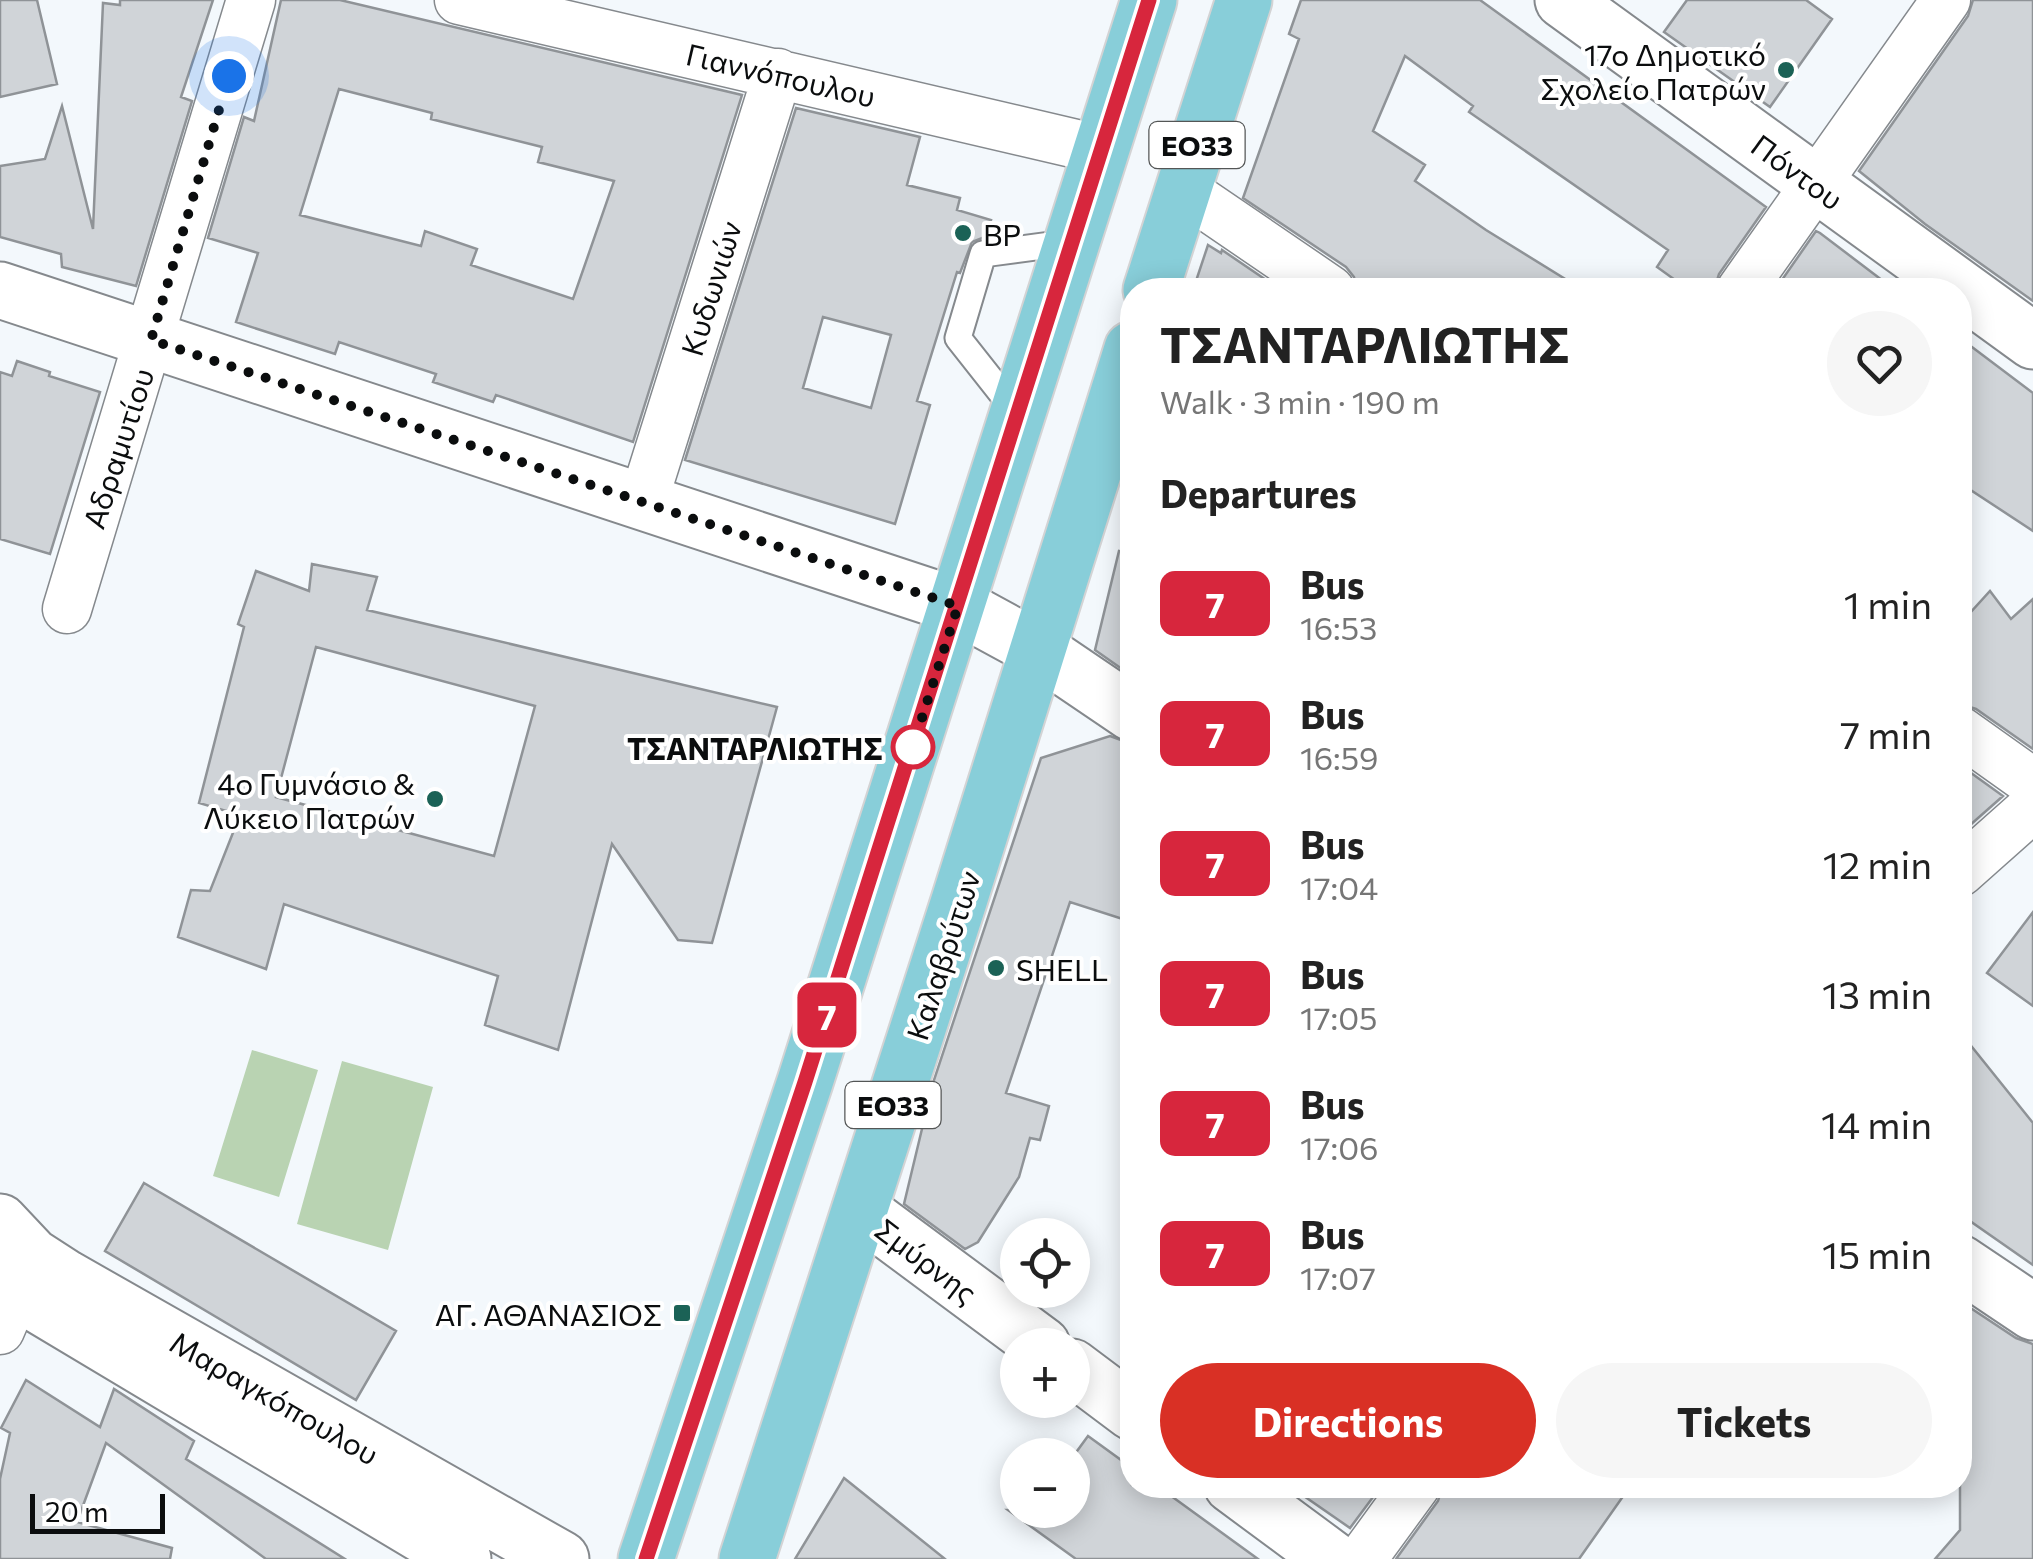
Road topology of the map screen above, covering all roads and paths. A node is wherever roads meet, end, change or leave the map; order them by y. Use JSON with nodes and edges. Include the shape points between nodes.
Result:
{"nodes":[{"id":1,"x":252,"y":0,"type":"edge"},
{"id":2,"x":459,"y":0,"type":"edge"},
{"id":3,"x":1149,"y":0,"type":"edge"},
{"id":4,"x":1244,"y":0,"type":"edge"},
{"id":5,"x":1563,"y":0,"type":"edge"},
{"id":6,"x":1946,"y":0,"type":"edge"},
{"id":7,"x":778,"y":73,"type":"junction"},
{"id":8,"x":1102,"y":150,"type":"junction"},
{"id":9,"x":1815,"y":183,"type":"junction"},
{"id":10,"x":1182,"y":190,"type":"junction"},
{"id":11,"x":1073,"y":242,"type":"junction"},
{"id":12,"x":1155,"y":278,"type":"edge"},
{"id":13,"x":1312,"y":278,"type":"edge"},
{"id":14,"x":1749,"y":278,"type":"edge"},
{"id":15,"x":1945,"y":278,"type":"edge"},
{"id":16,"x":0,"y":290,"type":"edge"},
{"id":17,"x":1972,"y":298,"type":"edge"},
{"id":18,"x":151,"y":340,"type":"junction"},
{"id":19,"x":2033,"y":342,"type":"edge"},
{"id":20,"x":1120,"y":388,"type":"edge"},
{"id":21,"x":1018,"y":414,"type":"junction"},
{"id":22,"x":643,"y":502,"type":"junction"},
{"id":23,"x":958,"y":606,"type":"junction"},
{"id":24,"x":67,"y":608,"type":"dead end"},
{"id":25,"x":1039,"y":650,"type":"junction"},
{"id":26,"x":1120,"y":704,"type":"edge"},
{"id":27,"x":1972,"y":740,"type":"edge"},
{"id":28,"x":2033,"y":783,"type":"edge"},
{"id":29,"x":2033,"y":808,"type":"edge"},
{"id":30,"x":1972,"y":861,"type":"edge"},
{"id":31,"x":860,"y":1210,"type":"junction"},
{"id":32,"x":1972,"y":1271,"type":"edge"},
{"id":33,"x":9,"y":1277,"type":"edge"},
{"id":34,"x":2033,"y":1312,"type":"edge"},
{"id":35,"x":1019,"y":1328,"type":"edge"},
{"id":36,"x":1090,"y":1380,"type":"edge"},
{"id":37,"x":1120,"y":1403,"type":"edge"},
{"id":38,"x":1250,"y":1498,"type":"edge"},
{"id":39,"x":1407,"y":1498,"type":"edge"},
{"id":40,"x":463,"y":1559,"type":"edge"},
{"id":41,"x":561,"y":1559,"type":"edge"},
{"id":42,"x":646,"y":1559,"type":"edge"},
{"id":43,"x":746,"y":1559,"type":"edge"},
{"id":44,"x":1332,"y":1559,"type":"edge"},
{"id":45,"x":1362,"y":1559,"type":"edge"}],
"edges":[{"from":1,"to":18,"type":"street","name":"Αδραμυτίου"},
{"from":2,"to":7,"type":"street","name":"Γιαννόπουλου"},
{"from":3,"to":8,"type":"main road","number":"ΕΟ33"},
{"from":4,"to":10,"type":"main road","number":"ΕΟ33"},
{"from":5,"to":9,"type":"street","name":"Πόντου"},
{"from":6,"to":9,"type":"street"},
{"from":7,"to":8,"type":"street","name":"Γιαννόπουλου"},
{"from":7,"to":22,"type":"street","name":"Κυδωνιών"},
{"from":8,"to":11,"type":"main road","number":"ΕΟ33"},
{"from":9,"to":14,"type":"street"},
{"from":9,"to":15,"type":"street","name":"Πόντου"},
{"from":10,"to":12,"type":"main road","number":"ΕΟ33"},
{"from":10,"to":13,"type":"street"},
{"from":11,"to":21,"type":"main road","number":"ΕΟ33"},
{"from":11,"to":21,"type":"lane","via":[[983,254],[958,338]]},
{"from":16,"to":18,"type":"street"},
{"from":17,"to":19,"type":"street","name":"Πόντου"},
{"from":18,"to":22,"type":"street"},
{"from":18,"to":24,"type":"street","name":"Αδραμυτίου"},
{"from":20,"to":25,"type":"main road","name":"Καλαβρύτων","number":"ΕΟ33"},
{"from":21,"to":23,"type":"main road","number":"ΕΟ33"},
{"from":22,"to":23,"type":"street"},
{"from":23,"to":25,"type":"street"},
{"from":23,"to":42,"type":"main road","number":"ΕΟ33"},
{"from":25,"to":26,"type":"street"},
{"from":25,"to":31,"type":"main road","name":"Καλαβρύτων","number":"ΕΟ33"},
{"from":27,"to":28,"type":"street"},
{"from":29,"to":30,"type":"street"},
{"from":31,"to":35,"type":"street","name":"Σμύρνης"},
{"from":31,"to":43,"type":"main road","name":"Καλαβρύτων","number":"ΕΟ33"},
{"from":32,"to":34,"type":"street"},
{"from":33,"to":40,"type":"street","name":"Μαραγκόπουλου"},
{"from":33,"to":41,"type":"street","name":"Μαραγκόπουλου","via":[[83,1288]]},
{"from":36,"to":37,"type":"street"},
{"from":38,"to":44,"type":"street"},
{"from":39,"to":45,"type":"street"}]}
